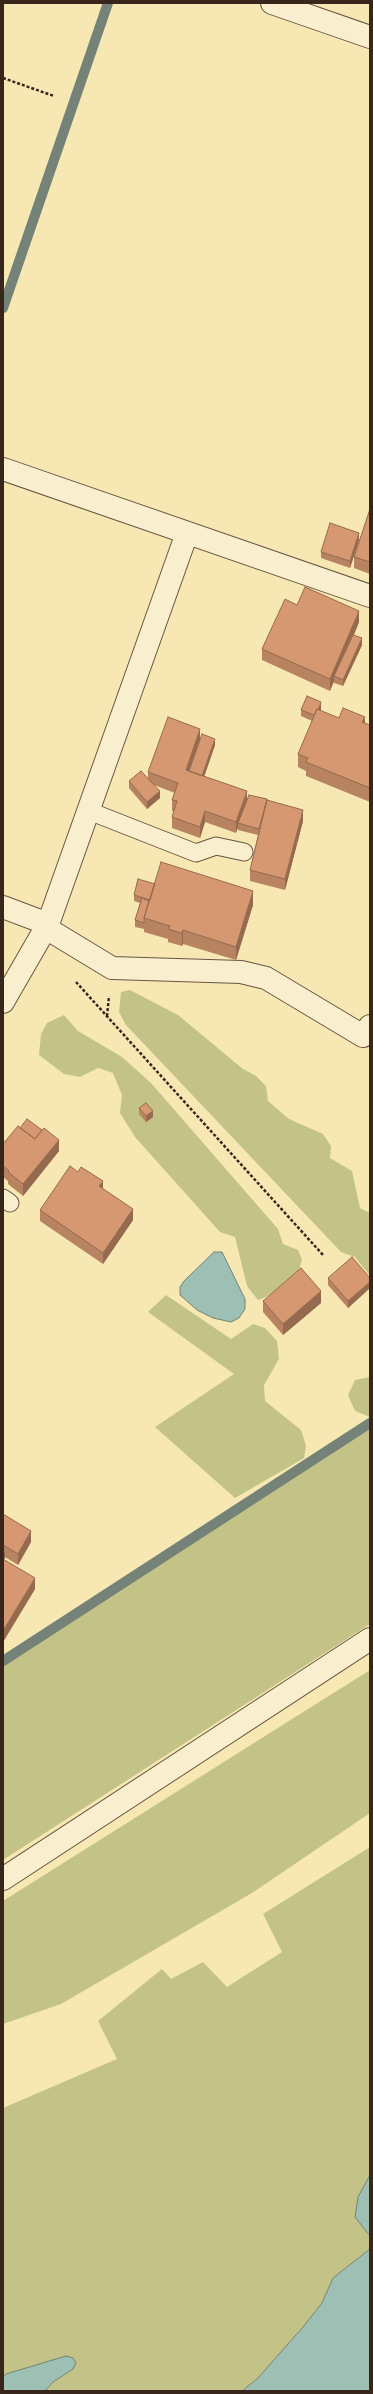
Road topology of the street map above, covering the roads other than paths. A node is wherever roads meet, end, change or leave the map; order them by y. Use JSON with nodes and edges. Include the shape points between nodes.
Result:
{"nodes":[{"id":1,"x":272,"y":3,"type":"edge"},
{"id":2,"x":370,"y":37,"type":"edge"},
{"id":3,"x":3,"y":469,"type":"edge"},
{"id":4,"x":187,"y":532,"type":"junction"},
{"id":5,"x":370,"y":596,"type":"edge"},
{"id":6,"x":89,"y":811,"type":"junction"},
{"id":7,"x":244,"y":852,"type":"dead end"},
{"id":8,"x":3,"y":907,"type":"edge"},
{"id":9,"x":47,"y":926,"type":"junction"},
{"id":10,"x":3,"y":1002,"type":"edge"},
{"id":11,"x":370,"y":1026,"type":"edge"},
{"id":12,"x":370,"y":1639,"type":"edge"},
{"id":13,"x":3,"y":1879,"type":"edge"}],
"edges":[{"from":1,"to":2,"type":"street"},
{"from":3,"to":4,"type":"street"},
{"from":4,"to":5,"type":"street"},
{"from":4,"to":6,"type":"street"},
{"from":6,"to":7,"type":"lane","via":[[196,854],[216,846]]},
{"from":6,"to":9,"type":"street"},
{"from":8,"to":9,"type":"street"},
{"from":9,"to":10,"type":"street"},
{"from":9,"to":11,"type":"street","via":[[112,968],[241,972],[266,978],[363,1036]]},
{"from":12,"to":13,"type":"street"}]}
